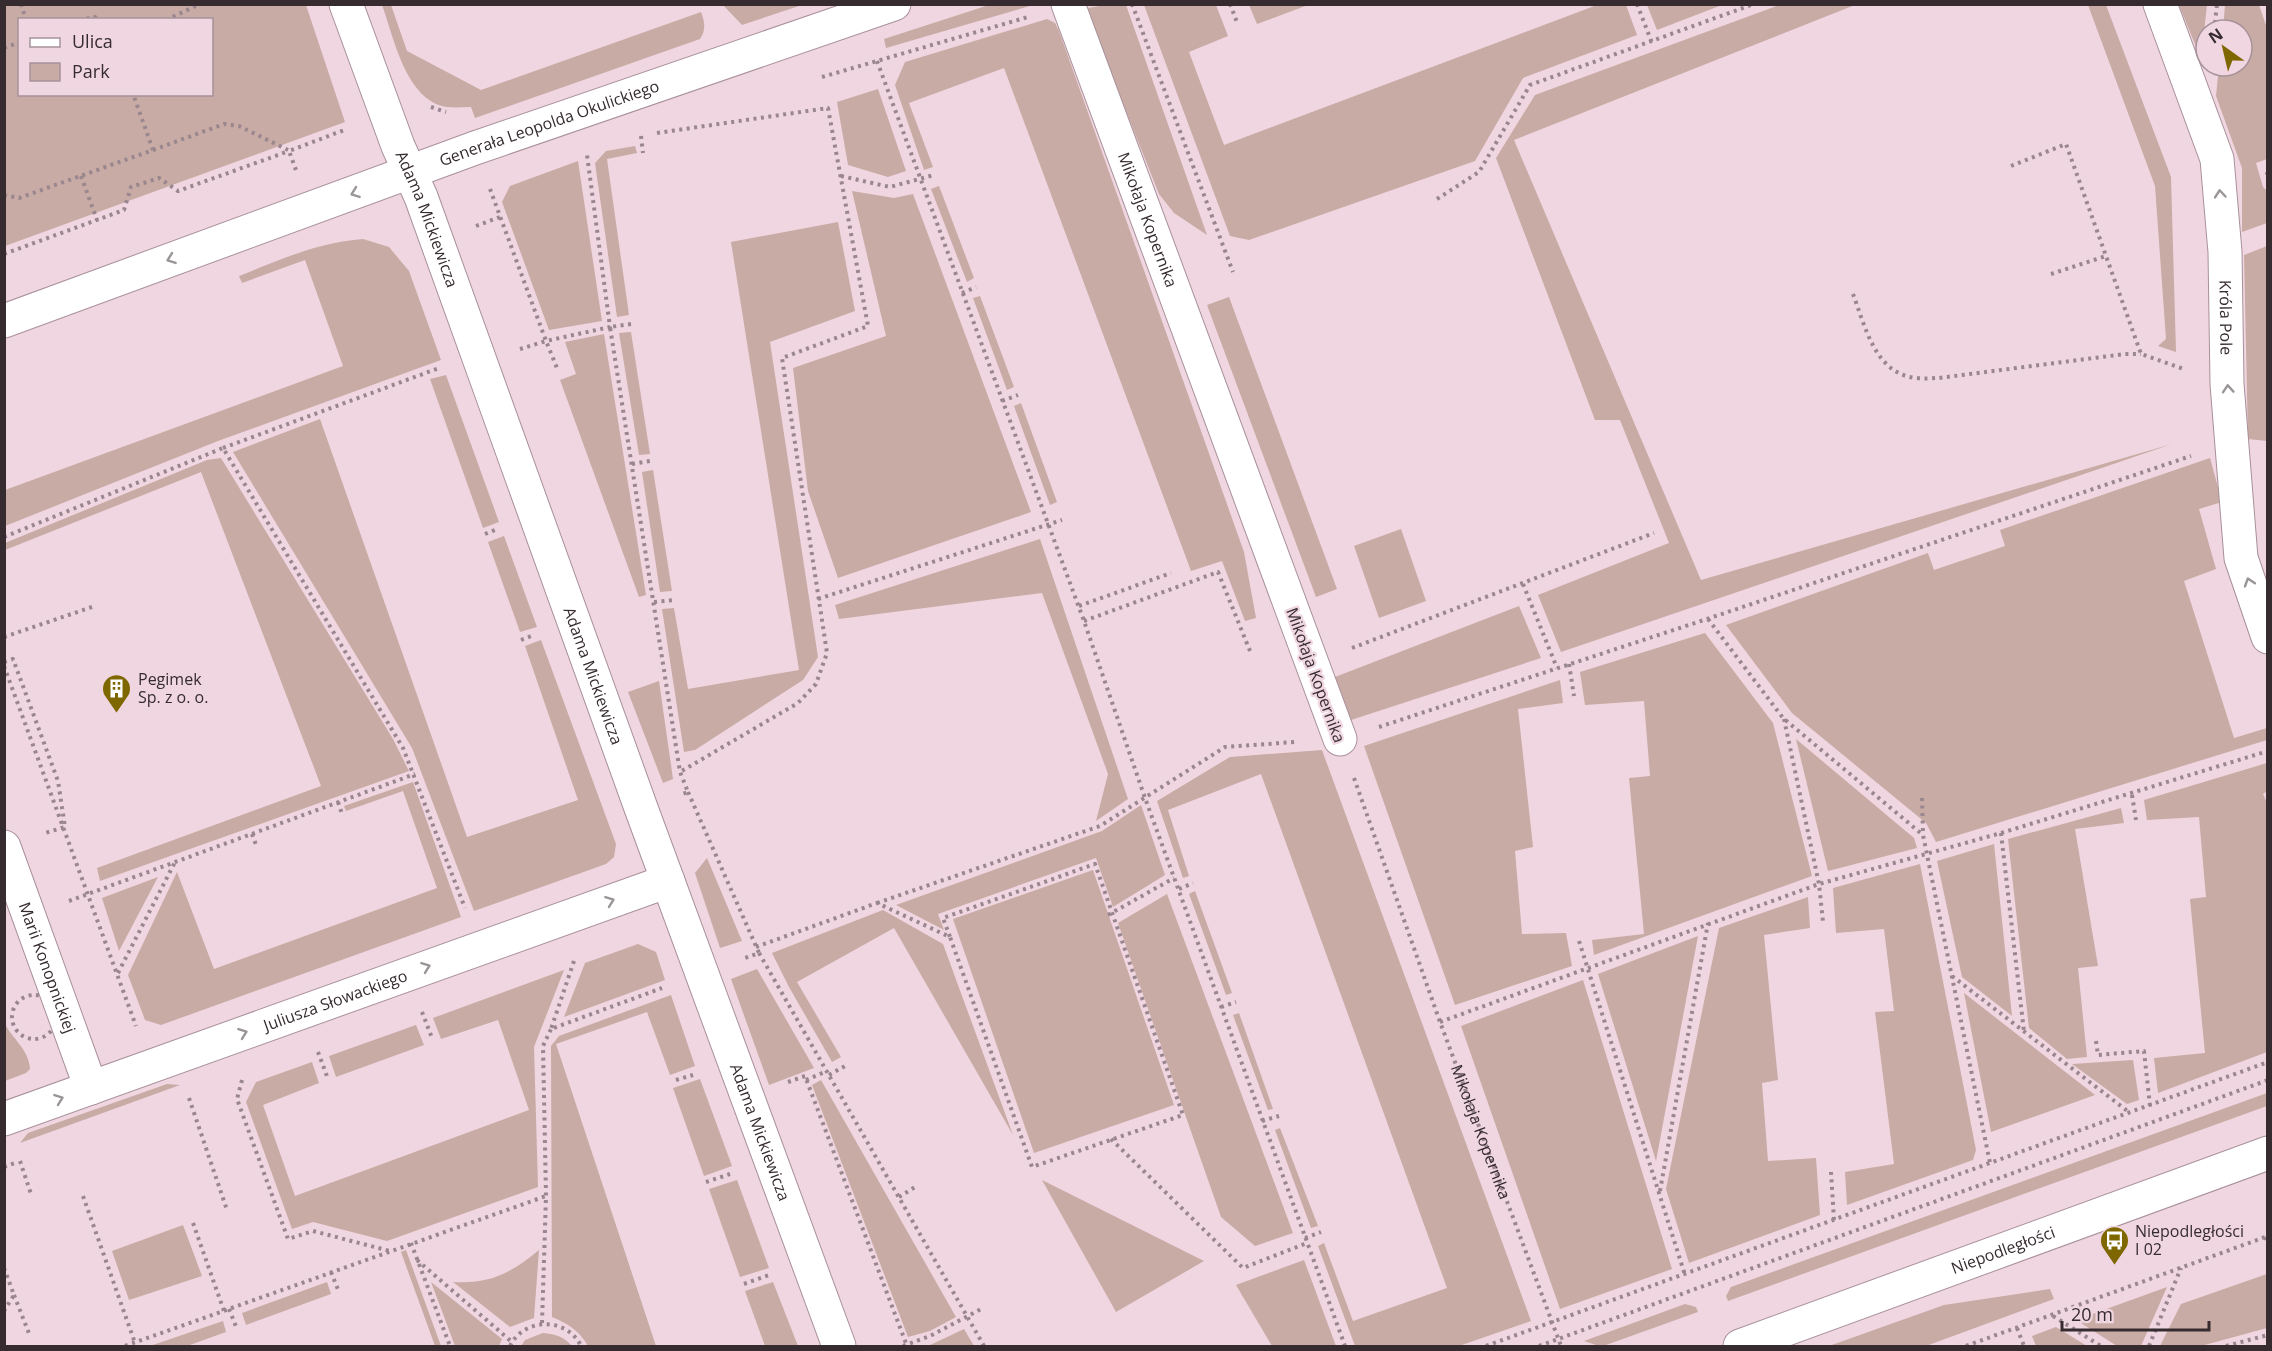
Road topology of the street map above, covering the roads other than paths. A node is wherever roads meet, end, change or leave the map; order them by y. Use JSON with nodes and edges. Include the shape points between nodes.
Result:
{"nodes":[{"id":1,"x":346,"y":4,"type":"edge"},
{"id":2,"x":894,"y":4,"type":"edge"},
{"id":3,"x":1068,"y":4,"type":"edge"},
{"id":4,"x":2160,"y":4,"type":"edge"},
{"id":5,"x":410,"y":173,"type":"junction"},
{"id":6,"x":4,"y":321,"type":"edge"},
{"id":7,"x":2268,"y":637,"type":"edge"},
{"id":8,"x":1340,"y":739,"type":"road end"},
{"id":9,"x":4,"y":847,"type":"edge"},
{"id":10,"x":668,"y":880,"type":"junction"},
{"id":11,"x":91,"y":1088,"type":"junction"},
{"id":12,"x":4,"y":1119,"type":"edge"},
{"id":13,"x":2268,"y":1153,"type":"edge"},
{"id":14,"x":839,"y":1347,"type":"edge"},
{"id":15,"x":1740,"y":1347,"type":"edge"}],
"edges":[{"from":1,"to":5,"type":"street","name":"Adama Mickiewicza"},
{"from":2,"to":5,"type":"street","name":"Generała Leopolda Okulickiego"},
{"from":3,"to":8,"type":"street","name":"Mikołaja Kopernika"},
{"from":7,"to":4,"type":"street","name":"Króla Pole","one_way":true,"via":[[2241,558],[2227,384],[2225,252],[2217,159]]},
{"from":5,"to":6,"type":"street","name":"Generała Leopolda Okulickiego","one_way":true},
{"from":5,"to":10,"type":"street","name":"Adama Mickiewicza"},
{"from":9,"to":11,"type":"street","name":"Marii Konopnickiej"},
{"from":11,"to":10,"type":"street","name":"Juliusza Słowackiego","one_way":true},
{"from":10,"to":14,"type":"street","name":"Adama Mickiewicza"},
{"from":12,"to":11,"type":"street","name":"Juliusza Słowackiego","one_way":true},
{"from":13,"to":15,"type":"street","name":"Niepodległości"}]}
